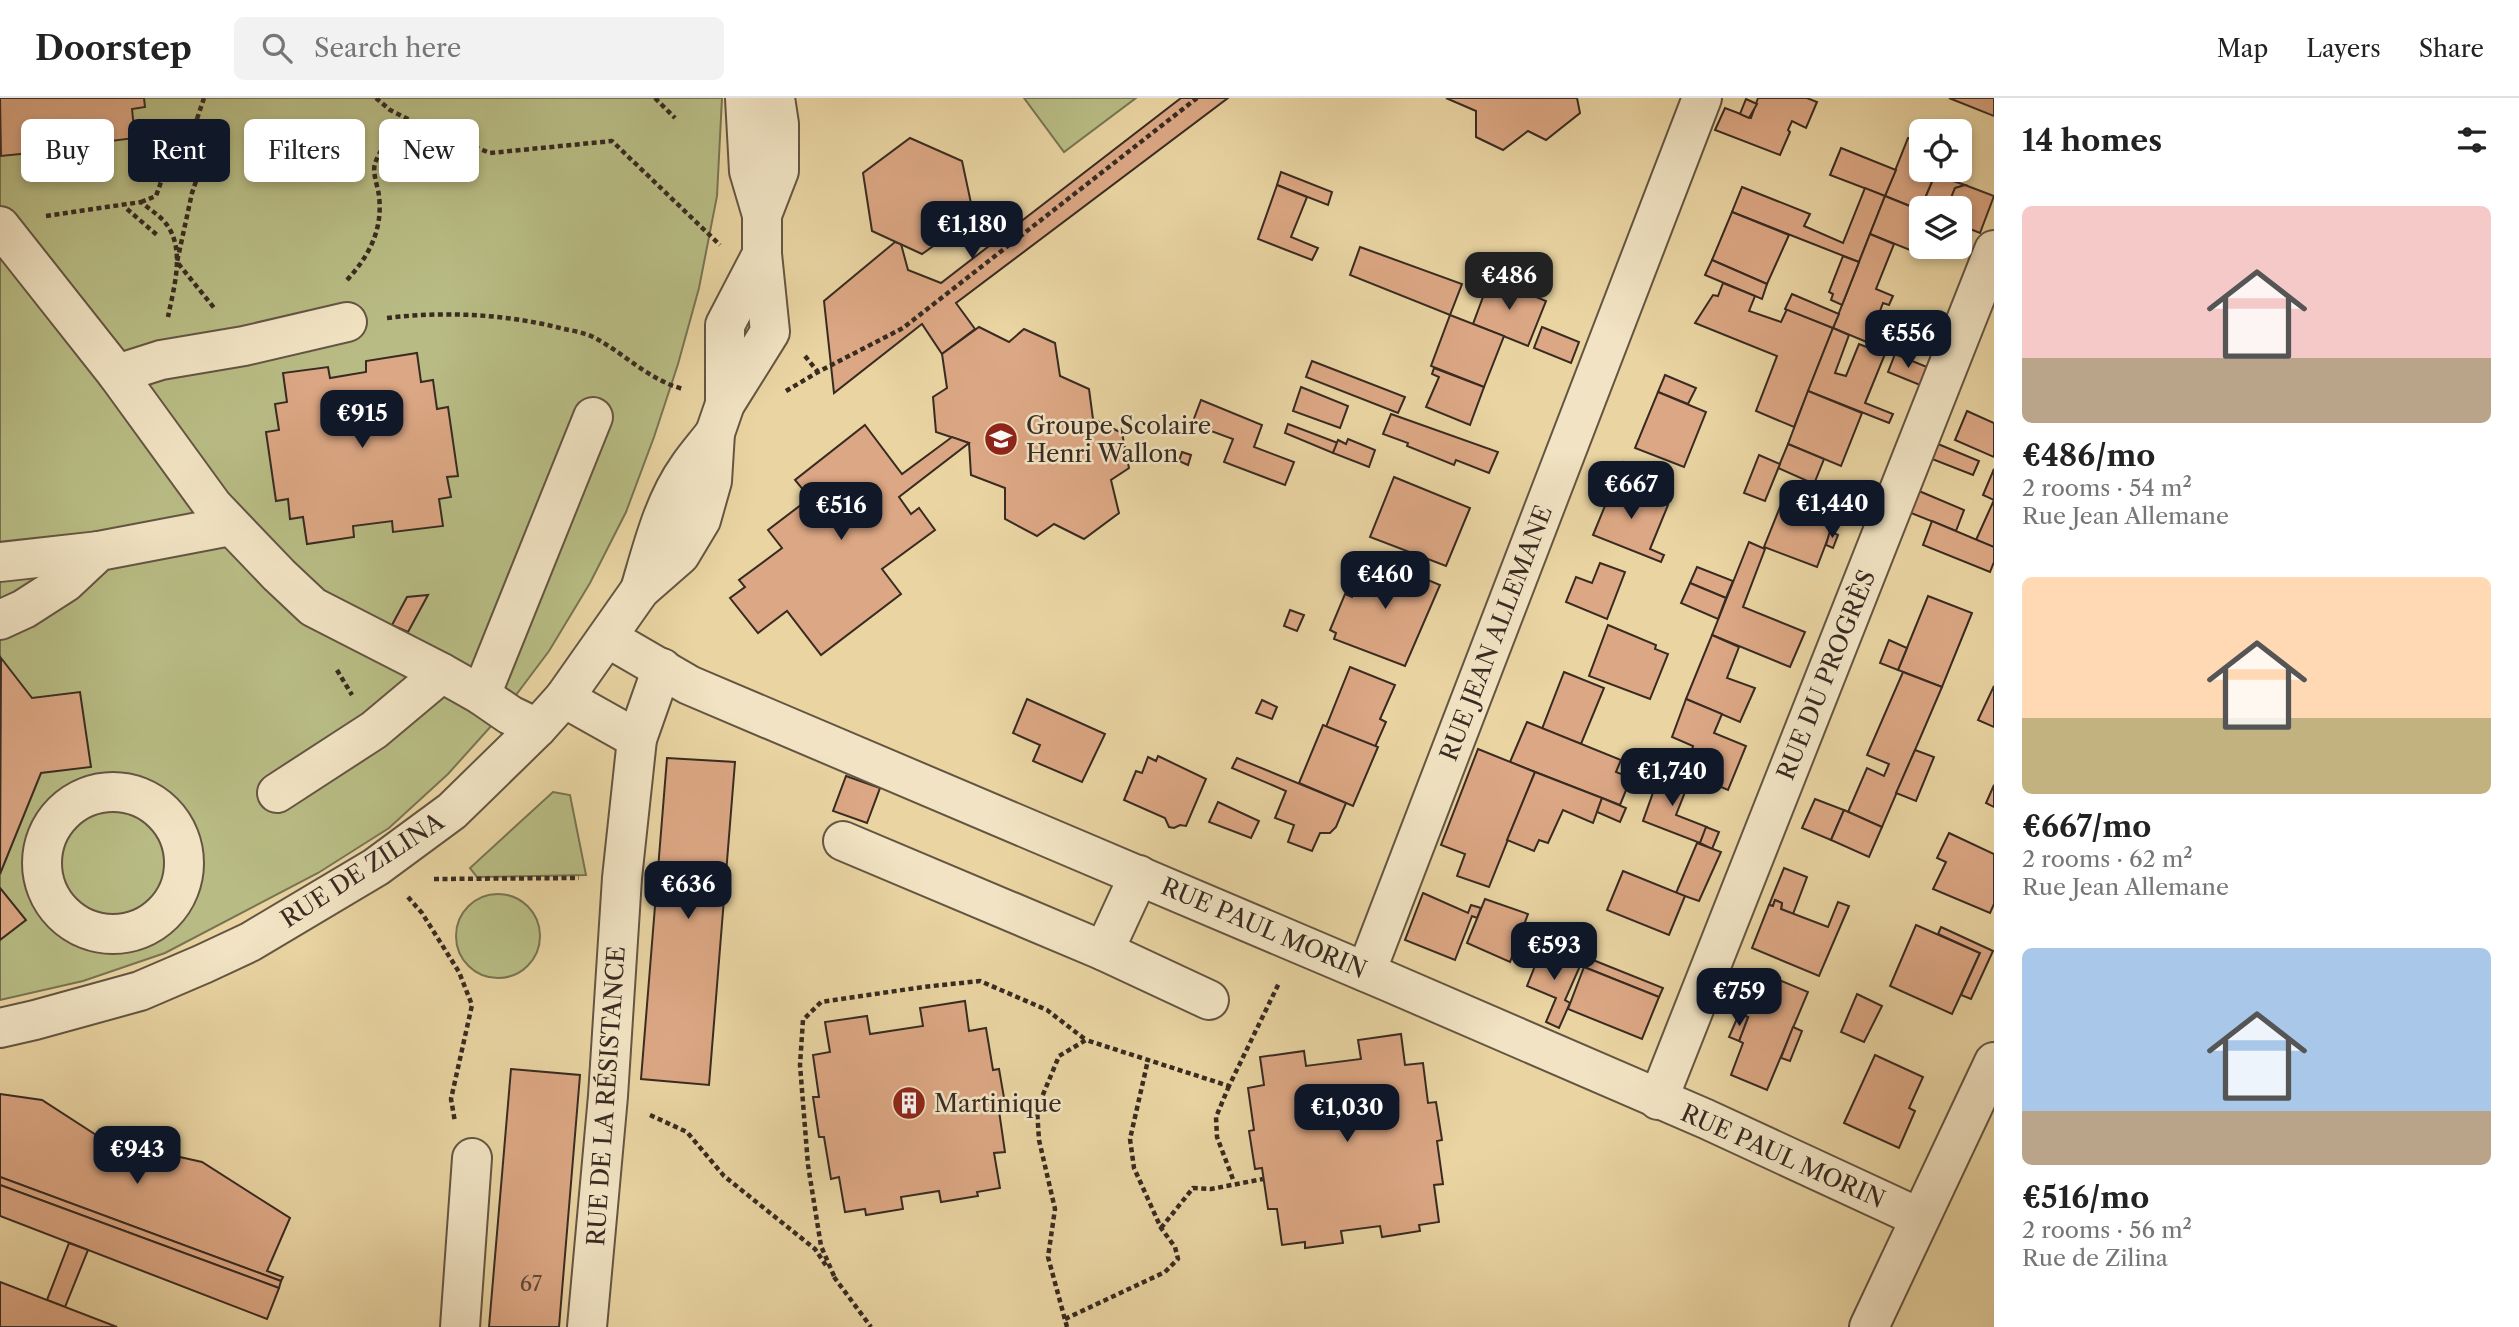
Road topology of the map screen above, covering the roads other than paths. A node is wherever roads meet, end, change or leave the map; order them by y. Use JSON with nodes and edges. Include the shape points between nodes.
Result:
{"nodes":[{"id":1,"x":745,"y":98,"type":"edge"},
{"id":2,"x":775,"y":98,"type":"edge"},
{"id":3,"x":1702,"y":98,"type":"edge"},
{"id":4,"x":762,"y":215,"type":"junction"},
{"id":5,"x":0,"y":226,"type":"edge"},
{"id":6,"x":1994,"y":250,"type":"edge"},
{"id":7,"x":347,"y":322,"type":"road end"},
{"id":8,"x":117,"y":374,"type":"junction"},
{"id":9,"x":593,"y":417,"type":"dead end"},
{"id":10,"x":230,"y":526,"type":"junction"},
{"id":11,"x":99,"y":551,"type":"junction"},
{"id":12,"x":0,"y":562,"type":"edge"},
{"id":13,"x":0,"y":620,"type":"edge"},
{"id":14,"x":608,"y":638,"type":"junction"},
{"id":15,"x":662,"y":668,"type":"junction"},
{"id":16,"x":442,"y":673,"type":"junction"},
{"id":17,"x":481,"y":695,"type":"junction"},
{"id":18,"x":564,"y":698,"type":"junction"},
{"id":19,"x":537,"y":728,"type":"junction"},
{"id":20,"x":636,"y":739,"type":"junction"},
{"id":21,"x":277,"y":793,"type":"dead end"},
{"id":22,"x":843,"y":841,"type":"dead end"},
{"id":23,"x":1139,"y":875,"type":"junction"},
{"id":24,"x":122,"y":934,"type":"dead end"},
{"id":25,"x":1104,"y":951,"type":"junction"},
{"id":26,"x":1366,"y":972,"type":"junction"},
{"id":27,"x":139,"y":991,"type":"junction"},
{"id":28,"x":1209,"y":1000,"type":"dead end"},
{"id":29,"x":0,"y":1028,"type":"edge"},
{"id":30,"x":1994,"y":1062,"type":"edge"},
{"id":31,"x":1658,"y":1100,"type":"junction"},
{"id":32,"x":465,"y":1142,"type":"road end"},
{"id":33,"x":1920,"y":1218,"type":"junction"},
{"id":34,"x":460,"y":1327,"type":"edge"},
{"id":35,"x":587,"y":1327,"type":"edge"},
{"id":36,"x":1869,"y":1327,"type":"edge"}],
"edges":[{"from":1,"to":4,"type":"street","name":"RUE DE ZILINA","via":[[749,171]]},
{"from":2,"to":4,"type":"street","name":"RUE DE ZILINA","via":[[779,171]]},
{"from":3,"to":26,"type":"street","name":"RUE JEAN ALLEMANE"},
{"from":4,"to":14,"type":"street","name":"RUE DE ZILINA","via":[[762,254],[725,325],[710,409],[712,481],[701,520],[680,555],[640,590]]},
{"from":5,"to":8,"type":"street"},
{"from":6,"to":31,"type":"street","name":"RUE DU PROGRÈS"},
{"from":7,"to":8,"type":"street","via":[[161,360]]},
{"from":8,"to":10,"type":"street"},
{"from":9,"to":17,"type":"street"},
{"from":10,"to":11,"type":"street"},
{"from":10,"to":16,"type":"street","via":[[313,607]]},
{"from":11,"to":12,"type":"street"},
{"from":11,"to":13,"type":"street","via":[[66,582]]},
{"from":14,"to":15,"type":"street","name":"RUE PAUL MORIN"},
{"from":14,"to":18,"type":"street","name":"RUE DE ZILINA"},
{"from":15,"to":20,"type":"street","name":"RUE DE LA RÉSISTANCE"},
{"from":15,"to":23,"type":"street","name":"RUE PAUL MORIN","via":[[689,685]]},
{"from":16,"to":17,"type":"street"},
{"from":16,"to":21,"type":"street","via":[[374,730]]},
{"from":17,"to":19,"type":"street"},
{"from":18,"to":19,"type":"street","name":"RUE DE ZILINA"},
{"from":18,"to":20,"type":"street"},
{"from":19,"to":27,"type":"street","name":"RUE DE ZILINA","via":[[386,875]]},
{"from":20,"to":35,"type":"street","name":"RUE DE LA RÉSISTANCE"},
{"from":22,"to":25,"type":"street"},
{"from":23,"to":25,"type":"street"},
{"from":23,"to":26,"type":"street","name":"RUE PAUL MORIN"},
{"from":24,"to":27,"type":"street"},
{"from":25,"to":28,"type":"street"},
{"from":26,"to":31,"type":"street","name":"RUE PAUL MORIN"},
{"from":27,"to":29,"type":"street","name":"RUE DE ZILINA"},
{"from":30,"to":33,"type":"street"},
{"from":31,"to":33,"type":"street","name":"RUE PAUL MORIN"},
{"from":32,"to":34,"type":"street"},
{"from":33,"to":36,"type":"street"}]}
